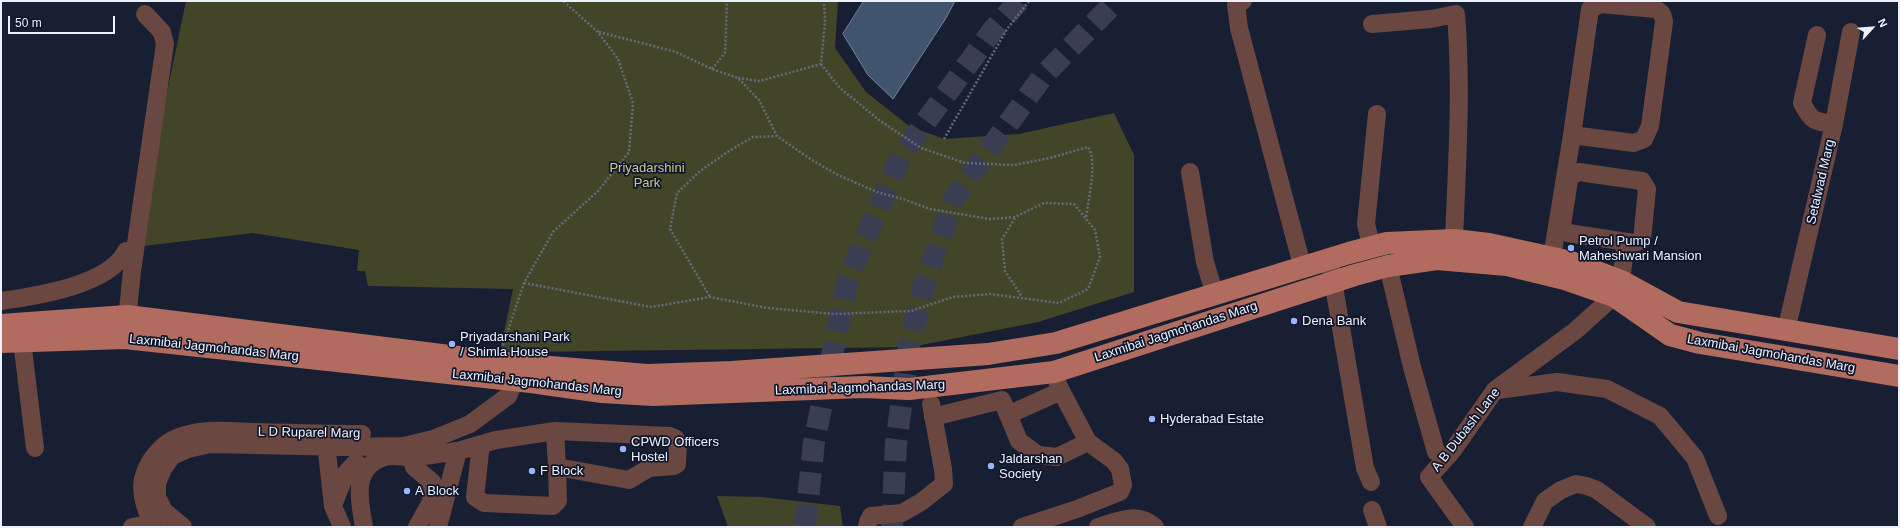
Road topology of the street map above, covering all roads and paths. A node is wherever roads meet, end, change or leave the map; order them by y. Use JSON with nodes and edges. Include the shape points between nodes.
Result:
{"nodes":[{"id":1,"x":563,"y":1,"type":"edge"},
{"id":2,"x":727,"y":1,"type":"edge"},
{"id":3,"x":824,"y":1,"type":"edge"},
{"id":4,"x":1029,"y":1,"type":"edge"},
{"id":5,"x":1243,"y":1,"type":"edge"},
{"id":6,"x":1456,"y":8,"type":"edge"},
{"id":7,"x":145,"y":14,"type":"dead end"},
{"id":8,"x":1372,"y":24,"type":"dead end"},
{"id":9,"x":598,"y":32,"type":"junction"},
{"id":10,"x":1851,"y":32,"type":"dead end"},
{"id":11,"x":1817,"y":35,"type":"dead end"},
{"id":12,"x":821,"y":64,"type":"junction"},
{"id":13,"x":712,"y":69,"type":"junction"},
{"id":14,"x":738,"y":78,"type":"junction"},
{"id":15,"x":1377,"y":114,"type":"dead end"},
{"id":16,"x":1834,"y":124,"type":"junction"},
{"id":17,"x":1572,"y":135,"type":"junction"},
{"id":18,"x":777,"y":136,"type":"junction"},
{"id":19,"x":944,"y":139,"type":"dead end"},
{"id":20,"x":1190,"y":172,"type":"dead end"},
{"id":21,"x":1015,"y":217,"type":"junction"},
{"id":22,"x":1086,"y":218,"type":"junction"},
{"id":23,"x":1576,"y":234,"type":"junction"},
{"id":24,"x":1454,"y":240,"type":"junction"},
{"id":25,"x":1626,"y":242,"type":"junction"},
{"id":26,"x":1372,"y":248,"type":"junction"},
{"id":27,"x":126,"y":251,"type":"dead end"},
{"id":28,"x":1330,"y":260,"type":"junction"},
{"id":29,"x":1561,"y":260,"type":"junction"},
{"id":30,"x":1388,"y":266,"type":"junction"},
{"id":31,"x":111,"y":269,"type":"junction"},
{"id":32,"x":1303,"y":269,"type":"junction"},
{"id":33,"x":132,"y":278,"type":"junction"},
{"id":34,"x":1333,"y":281,"type":"junction"},
{"id":35,"x":524,"y":283,"type":"junction"},
{"id":36,"x":1238,"y":288,"type":"junction"},
{"id":37,"x":1617,"y":289,"type":"junction"},
{"id":38,"x":1215,"y":295,"type":"junction"},
{"id":39,"x":710,"y":297,"type":"junction"},
{"id":40,"x":1022,"y":298,"type":"junction"},
{"id":41,"x":1,"y":301,"type":"edge"},
{"id":42,"x":1245,"y":310,"type":"junction"},
{"id":43,"x":127,"y":316,"type":"junction"},
{"id":44,"x":1,"y":325,"type":"edge"},
{"id":45,"x":1786,"y":331,"type":"junction"},
{"id":46,"x":125,"y":338,"type":"junction"},
{"id":47,"x":22,"y":341,"type":"junction"},
{"id":48,"x":242,"y":341,"type":"junction"},
{"id":49,"x":1,"y":342,"type":"edge"},
{"id":50,"x":1899,"y":349,"type":"edge"},
{"id":51,"x":509,"y":369,"type":"junction"},
{"id":52,"x":1899,"y":376,"type":"edge"},
{"id":53,"x":1050,"y":379,"type":"junction"},
{"id":54,"x":1495,"y":390,"type":"junction"},
{"id":55,"x":930,"y":409,"type":"junction"},
{"id":56,"x":1008,"y":415,"type":"junction"},
{"id":57,"x":555,"y":431,"type":"junction"},
{"id":58,"x":326,"y":440,"type":"junction"},
{"id":59,"x":1088,"y":442,"type":"junction"},
{"id":60,"x":481,"y":444,"type":"junction"},
{"id":61,"x":35,"y":448,"type":"dead end"},
{"id":62,"x":458,"y":451,"type":"junction"},
{"id":63,"x":1436,"y":452,"type":"dead end"},
{"id":64,"x":411,"y":457,"type":"junction"},
{"id":65,"x":557,"y":468,"type":"junction"},
{"id":66,"x":355,"y":472,"type":"junction"},
{"id":67,"x":1371,"y":482,"type":"dead end"},
{"id":68,"x":334,"y":506,"type":"junction"},
{"id":69,"x":1718,"y":516,"type":"dead end"},
{"id":70,"x":156,"y":525,"type":"edge"},
{"id":71,"x":132,"y":527,"type":"edge"},
{"id":72,"x":183,"y":527,"type":"edge"},
{"id":73,"x":342,"y":527,"type":"edge"},
{"id":74,"x":364,"y":527,"type":"edge"},
{"id":75,"x":417,"y":527,"type":"edge"},
{"id":76,"x":438,"y":527,"type":"edge"},
{"id":77,"x":867,"y":527,"type":"edge"},
{"id":78,"x":1022,"y":527,"type":"edge"},
{"id":79,"x":1098,"y":527,"type":"edge"},
{"id":80,"x":1155,"y":527,"type":"edge"},
{"id":81,"x":1465,"y":527,"type":"edge"},
{"id":82,"x":1532,"y":527,"type":"edge"},
{"id":83,"x":1647,"y":527,"type":"edge"}],
"edges":[{"from":1,"to":9,"type":"path"},
{"from":2,"to":13,"type":"path","via":[[725,53]]},
{"from":3,"to":12,"type":"path"},
{"from":4,"to":19,"type":"path","via":[[1007,29]]},
{"from":5,"to":32,"type":"street","via":[[1236,5],[1239,28]]},
{"from":6,"to":8,"type":"street","via":[[1431,19]]},
{"from":6,"to":24,"type":"street","via":[[1460,75]]},
{"from":7,"to":33,"type":"street","via":[[162,32],[165,44]]},
{"from":9,"to":13,"type":"path","via":[[676,52]]},
{"from":9,"to":35,"type":"path","via":[[618,59],[633,103],[629,152],[598,191],[553,232]]},
{"from":10,"to":16,"type":"street","name":"Setalwad Marg"},
{"from":11,"to":16,"type":"street","via":[[1802,103],[1815,121]]},
{"from":12,"to":14,"type":"path","via":[[760,81]]},
{"from":12,"to":22,"type":"path","via":[[840,88],[880,120],[921,148],[965,163],[1014,165],[1088,147],[1092,152],[1093,164]]},
{"from":13,"to":14,"type":"path"},
{"from":14,"to":18,"type":"path","via":[[759,100]]},
{"from":15,"to":26,"type":"street","via":[[1366,224]]},
{"from":16,"to":45,"type":"street","name":"Setalwad Marg"},
{"from":17,"to":17,"type":"street","via":[[1590,9],[1601,4],[1655,8],[1660,11],[1664,22],[1648,134],[1634,143]]},
{"from":17,"to":29,"type":"street"},
{"from":18,"to":21,"type":"path","via":[[838,175],[877,192],[930,209],[990,219]]},
{"from":18,"to":39,"type":"path","via":[[753,137],[700,172],[677,193],[670,229]]},
{"from":20,"to":38,"type":"street","via":[[1204,262]]},
{"from":21,"to":22,"type":"path","via":[[1044,203],[1074,204]]},
{"from":21,"to":40,"type":"path","via":[[1002,239],[1005,272]]},
{"from":22,"to":40,"type":"path","via":[[1095,230],[1100,257],[1088,289],[1059,303]]},
{"from":23,"to":25,"type":"street"},
{"from":23,"to":25,"type":"street","via":[[1565,231],[1562,224],[1571,176],[1579,172],[1642,181],[1647,189],[1643,237],[1638,242]]},
{"from":23,"to":29,"type":"street"},
{"from":24,"to":26,"type":"main road","name":"Laxmibai Jagmohandas Marg","via":[[1387,243]]},
{"from":24,"to":29,"type":"main road","name":"Laxmibai Jagmohandas Marg","via":[[1489,244]]},
{"from":25,"to":37,"type":"street"},
{"from":26,"to":28,"type":"main road","name":"Laxmibai Jagmohandas Marg"},
{"from":27,"to":31,"type":"street","via":[[122,259]]},
{"from":28,"to":32,"type":"main road","name":"Laxmibai Jagmohandas Marg"},
{"from":28,"to":34,"type":"street"},
{"from":29,"to":37,"type":"main road","name":"Laxmibai Jagmohandas Marg"},
{"from":30,"to":34,"type":"main road","name":"Laxmibai Jagmohandas Marg"},
{"from":30,"to":37,"type":"main road","name":"Laxmibai Jagmohandas Marg","via":[[1437,259],[1508,265]]},
{"from":30,"to":63,"type":"street"},
{"from":31,"to":33,"type":"street","via":[[120,277]]},
{"from":31,"to":41,"type":"street","via":[[97,278],[35,296]]},
{"from":32,"to":36,"type":"main road","name":"Laxmibai Jagmohandas Marg"},
{"from":33,"to":43,"type":"street"},
{"from":34,"to":42,"type":"main road","name":"Laxmibai Jagmohandas Marg"},
{"from":34,"to":67,"type":"street","via":[[1365,468]]},
{"from":35,"to":39,"type":"path","via":[[651,307]]},
{"from":35,"to":51,"type":"path","via":[[504,340]]},
{"from":36,"to":38,"type":"main road","name":"Laxmibai Jagmohandas Marg"},
{"from":36,"to":42,"type":"main road"},
{"from":37,"to":45,"type":"main road","name":"Laxmibai Jagmohandas Marg","via":[[1678,312]]},
{"from":37,"to":52,"type":"main road","name":"Laxmibai Jagmohandas Marg","via":[[1670,335],[1700,343]]},
{"from":37,"to":54,"type":"street","name":"A B Dubash Lane","via":[[1575,331]]},
{"from":38,"to":51,"type":"main road","name":"Laxmibai Jagmohandas Marg","via":[[1056,343],[988,354],[732,372],[647,375]]},
{"from":39,"to":40,"type":"path","via":[[767,308],[834,314],[911,311],[953,297],[990,294]]},
{"from":42,"to":53,"type":"main road","name":"Laxmibai Jagmohandas Marg"},
{"from":43,"to":44,"type":"main road","name":"Laxmibai Jagmohandas Marg"},
{"from":43,"to":46,"type":"street"},
{"from":43,"to":48,"type":"main road","name":"Laxmibai Jagmohandas Marg"},
{"from":45,"to":50,"type":"main road","name":"Laxmibai Jagmohandas Marg"},
{"from":46,"to":47,"type":"main road","name":"Laxmibai Jagmohandas Marg"},
{"from":46,"to":48,"type":"main road","name":"Laxmibai Jagmohandas Marg"},
{"from":47,"to":49,"type":"main road","name":"Laxmibai Jagmohandas Marg"},
{"from":47,"to":61,"type":"street"},
{"from":48,"to":51,"type":"main road","name":"Laxmibai Jagmohandas Marg"},
{"from":51,"to":53,"type":"main road","name":"Laxmibai Jagmohandas Marg","via":[[602,392],[653,394],[864,387],[909,389]]},
{"from":51,"to":58,"type":"street","name":"L D Ruparel Marg","via":[[508,396],[481,415],[466,416],[431,434]]},
{"from":53,"to":55,"type":"street"},
{"from":53,"to":56,"type":"street"},
{"from":53,"to":59,"type":"street"},
{"from":54,"to":69,"type":"street","via":[[1557,382],[1607,389],[1660,416],[1695,458]]},
{"from":54,"to":81,"type":"street","name":"A B Dubash Lane","via":[[1453,450],[1429,477]]},
{"from":55,"to":56,"type":"street","via":[[1002,400]]},
{"from":55,"to":77,"type":"street","via":[[944,484],[902,513],[871,516]]},
{"from":56,"to":59,"type":"street","via":[[1019,441],[1038,455],[1057,457]]},
{"from":57,"to":60,"type":"street"},
{"from":57,"to":65,"type":"street"},
{"from":57,"to":65,"type":"street","via":[[670,436],[678,443],[677,464],[649,468],[629,480]]},
{"from":58,"to":68,"type":"street"},
{"from":58,"to":70,"type":"street","name":"L D Ruparel Marg","via":[[211,431],[178,437],[162,448],[150,461],[144,474],[142,487],[146,506]]},
{"from":58,"to":72,"type":"street","via":[[210,444],[172,456],[157,483],[157,497],[164,511]]},
{"from":59,"to":78,"type":"street","via":[[1114,461],[1120,469],[1123,485],[1120,492]]},
{"from":60,"to":62,"type":"street"},
{"from":60,"to":65,"type":"street","via":[[475,497],[484,503],[553,506],[558,501]]},
{"from":62,"to":64,"type":"street"},
{"from":62,"to":76,"type":"street"},
{"from":64,"to":66,"type":"street","via":[[382,458],[368,468]]},
{"from":64,"to":75,"type":"street","via":[[414,467],[432,482],[431,502]]},
{"from":66,"to":68,"type":"street"},
{"from":66,"to":74,"type":"street"},
{"from":68,"to":73,"type":"street"},
{"from":70,"to":71,"type":"street"},
{"from":79,"to":80,"type":"street","via":[[1129,517],[1148,521]]},
{"from":82,"to":83,"type":"street","via":[[1545,501],[1576,484],[1597,490]]}]}
